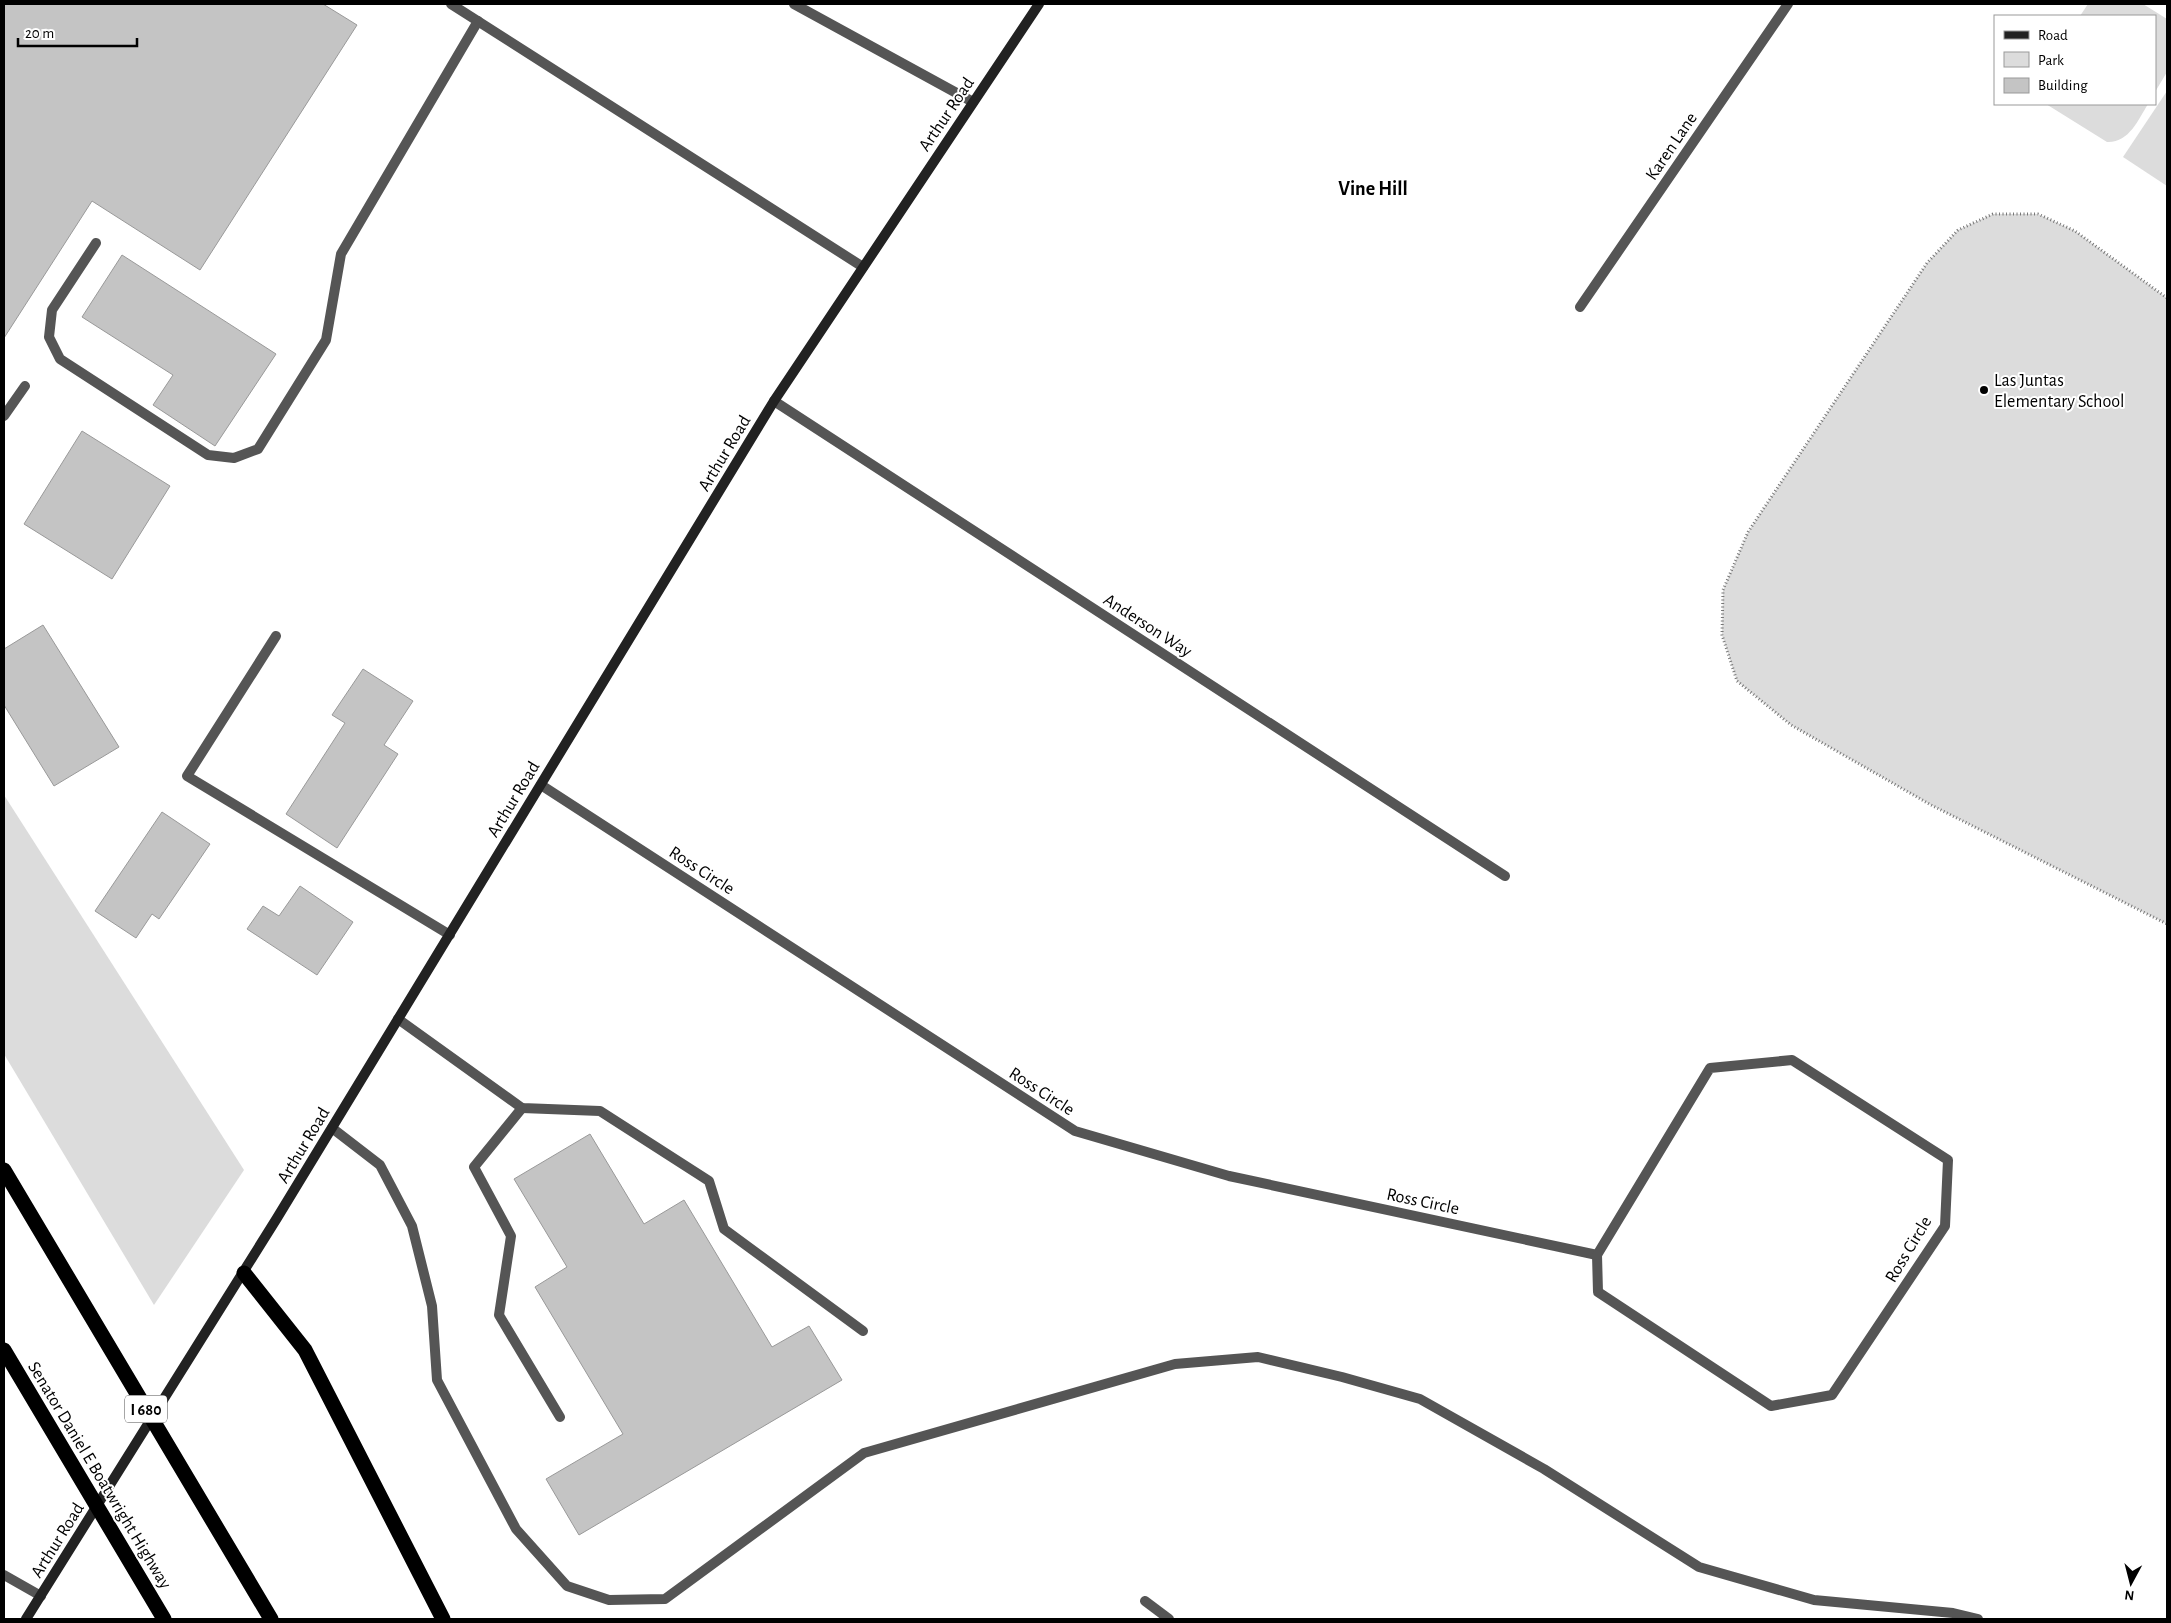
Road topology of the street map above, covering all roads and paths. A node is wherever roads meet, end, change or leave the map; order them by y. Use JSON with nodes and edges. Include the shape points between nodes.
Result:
{"nodes":[{"id":1,"x":451,"y":4,"type":"edge"},
{"id":2,"x":794,"y":4,"type":"edge"},
{"id":3,"x":1039,"y":4,"type":"edge"},
{"id":4,"x":1788,"y":4,"type":"edge"},
{"id":5,"x":478,"y":21,"type":"junction"},
{"id":6,"x":973,"y":102,"type":"junction"},
{"id":7,"x":96,"y":243,"type":"dead end"},
{"id":8,"x":863,"y":266,"type":"junction"},
{"id":9,"x":2167,"y":298,"type":"edge"},
{"id":10,"x":1580,"y":307,"type":"dead end"},
{"id":11,"x":25,"y":386,"type":"dead end"},
{"id":12,"x":774,"y":401,"type":"junction"},
{"id":13,"x":4,"y":416,"type":"edge"},
{"id":14,"x":276,"y":636,"type":"dead end"},
{"id":15,"x":541,"y":785,"type":"junction"},
{"id":16,"x":1505,"y":876,"type":"dead end"},
{"id":17,"x":2167,"y":924,"type":"edge"},
{"id":18,"x":450,"y":935,"type":"junction"},
{"id":19,"x":398,"y":1019,"type":"junction"},
{"id":20,"x":522,"y":1108,"type":"junction"},
{"id":21,"x":332,"y":1128,"type":"junction"},
{"id":22,"x":4,"y":1170,"type":"edge"},
{"id":23,"x":1597,"y":1255,"type":"junction"},
{"id":24,"x":244,"y":1273,"type":"junction"},
{"id":25,"x":863,"y":1331,"type":"dead end"},
{"id":26,"x":4,"y":1350,"type":"edge"},
{"id":27,"x":560,"y":1417,"type":"dead end"},
{"id":28,"x":4,"y":1575,"type":"edge"},
{"id":29,"x":41,"y":1596,"type":"junction"},
{"id":30,"x":1145,"y":1601,"type":"dead end"},
{"id":31,"x":26,"y":1619,"type":"edge"},
{"id":32,"x":164,"y":1619,"type":"edge"},
{"id":33,"x":271,"y":1619,"type":"edge"},
{"id":34,"x":443,"y":1619,"type":"edge"},
{"id":35,"x":1169,"y":1619,"type":"edge"},
{"id":36,"x":1978,"y":1619,"type":"edge"}],
"edges":[{"from":1,"to":5,"type":"street"},
{"from":2,"to":6,"type":"street"},
{"from":3,"to":6,"type":"main road","name":"Arthur Road"},
{"from":4,"to":10,"type":"street","name":"Karen Lane"},
{"from":5,"to":7,"type":"street","via":[[341,254],[326,340],[258,450],[234,458],[208,455],[60,359],[49,337],[52,310]]},
{"from":5,"to":8,"type":"street"},
{"from":6,"to":8,"type":"main road","name":"Arthur Road"},
{"from":8,"to":12,"type":"main road","name":"Arthur Road"},
{"from":9,"to":17,"type":"path","via":[[2076,231],[2038,214],[1993,214],[1958,230],[1927,263],[1748,532],[1724,590],[1722,635],[1737,681],[1791,725],[1931,805]]},
{"from":11,"to":13,"type":"street"},
{"from":12,"to":15,"type":"main road","name":"Arthur Road"},
{"from":12,"to":16,"type":"street","name":"Anderson Way"},
{"from":14,"to":18,"type":"street","via":[[186,776]]},
{"from":15,"to":18,"type":"main road","name":"Arthur Road"},
{"from":15,"to":23,"type":"street","name":"Ross Circle","via":[[1075,1131],[1229,1176]]},
{"from":18,"to":19,"type":"main road","name":"Arthur Road"},
{"from":19,"to":20,"type":"street"},
{"from":19,"to":21,"type":"main road","name":"Arthur Road"},
{"from":20,"to":25,"type":"street","via":[[600,1111],[709,1181],[724,1230]]},
{"from":20,"to":27,"type":"street","via":[[474,1167],[511,1236],[499,1315]]},
{"from":21,"to":24,"type":"main road","name":"Arthur Road"},
{"from":21,"to":36,"type":"street","via":[[380,1165],[412,1226],[432,1306],[436,1380],[516,1529],[567,1586],[609,1600],[665,1599],[864,1453],[1175,1364],[1258,1357],[1420,1399],[1544,1469],[1699,1567],[1814,1600],[1953,1613]]},
{"from":22,"to":33,"type":"highway","number":"I 680"},
{"from":23,"to":23,"type":"street","name":"Ross Circle","via":[[1598,1292],[1771,1406],[1832,1395],[1945,1226],[1948,1160],[1792,1060],[1710,1068]]},
{"from":24,"to":29,"type":"main road","name":"Arthur Road"},
{"from":24,"to":34,"type":"highway","via":[[305,1350]]},
{"from":26,"to":32,"type":"highway","name":"Senator Daniel E Boatwright Highway"},
{"from":28,"to":29,"type":"street"},
{"from":29,"to":31,"type":"main road","name":"Arthur Road"},
{"from":30,"to":35,"type":"street"}]}
